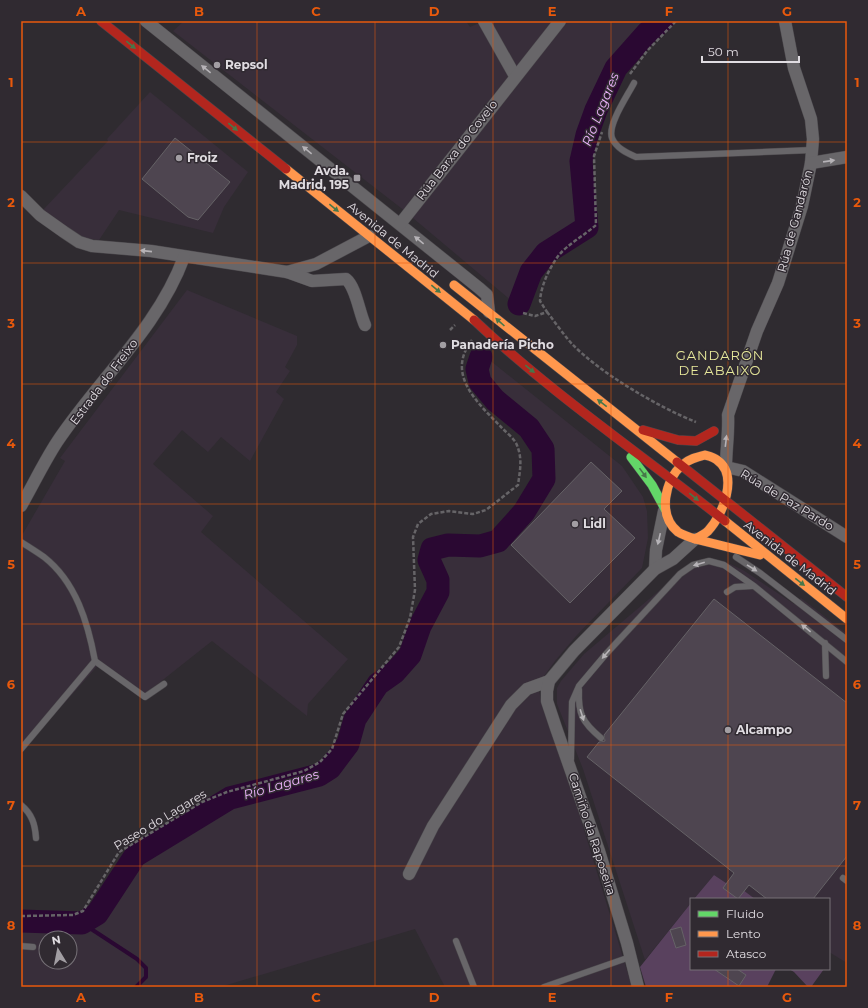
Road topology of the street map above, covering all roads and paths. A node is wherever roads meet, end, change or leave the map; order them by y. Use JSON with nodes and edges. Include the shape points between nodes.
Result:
{"nodes":[{"id":1,"x":101,"y":21,"type":"edge"},
{"id":2,"x":146,"y":21,"type":"edge"},
{"id":3,"x":484,"y":21,"type":"edge"},
{"id":4,"x":560,"y":21,"type":"edge"},
{"id":5,"x":676,"y":21,"type":"edge"},
{"id":6,"x":785,"y":21,"type":"edge"},
{"id":7,"x":515,"y":76,"type":"junction"},
{"id":8,"x":626,"y":79,"type":"dead end"},
{"id":9,"x":634,"y":83,"type":"dead end"},
{"id":10,"x":602,"y":131,"type":"dead end"},
{"id":11,"x":812,"y":150,"type":"junction"},
{"id":12,"x":847,"y":157,"type":"edge"},
{"id":13,"x":811,"y":163,"type":"junction"},
{"id":14,"x":21,"y":196,"type":"edge"},
{"id":15,"x":400,"y":224,"type":"junction"},
{"id":16,"x":369,"y":236,"type":"junction"},
{"id":17,"x":184,"y":257,"type":"junction"},
{"id":18,"x":287,"y":272,"type":"junction"},
{"id":19,"x":443,"y":277,"type":"dead end"},
{"id":20,"x":490,"y":312,"type":"junction"},
{"id":21,"x":547,"y":312,"type":"junction"},
{"id":22,"x":523,"y":313,"type":"dead end"},
{"id":23,"x":365,"y":325,"type":"dead end"},
{"id":24,"x":481,"y":329,"type":"junction"},
{"id":25,"x":728,"y":415,"type":"junction"},
{"id":26,"x":633,"y":427,"type":"junction"},
{"id":27,"x":714,"y":431,"type":"junction"},
{"id":28,"x":678,"y":440,"type":"junction"},
{"id":29,"x":620,"y":442,"type":"junction"},
{"id":30,"x":699,"y":453,"type":"junction"},
{"id":31,"x":681,"y":465,"type":"junction"},
{"id":32,"x":727,"y":472,"type":"junction"},
{"id":33,"x":671,"y":478,"type":"junction"},
{"id":34,"x":725,"y":499,"type":"junction"},
{"id":35,"x":21,"y":506,"type":"edge"},
{"id":36,"x":665,"y":508,"type":"junction"},
{"id":37,"x":717,"y":516,"type":"junction"},
{"id":38,"x":754,"y":522,"type":"junction"},
{"id":39,"x":847,"y":537,"type":"edge"},
{"id":40,"x":695,"y":539,"type":"junction"},
{"id":41,"x":21,"y":542,"type":"edge"},
{"id":42,"x":720,"y":545,"type":"junction"},
{"id":43,"x":770,"y":558,"type":"junction"},
{"id":44,"x":655,"y":569,"type":"junction"},
{"id":45,"x":754,"y":586,"type":"junction"},
{"id":46,"x":727,"y":592,"type":"dead end"},
{"id":47,"x":847,"y":597,"type":"edge"},
{"id":48,"x":847,"y":619,"type":"edge"},
{"id":49,"x":847,"y":640,"type":"edge"},
{"id":50,"x":825,"y":643,"type":"junction"},
{"id":51,"x":95,"y":661,"type":"junction"},
{"id":52,"x":847,"y":662,"type":"edge"},
{"id":53,"x":826,"y":676,"type":"dead end"},
{"id":54,"x":549,"y":681,"type":"junction"},
{"id":55,"x":164,"y":684,"type":"dead end"},
{"id":56,"x":579,"y":686,"type":"junction"},
{"id":57,"x":600,"y":738,"type":"dead end"},
{"id":58,"x":21,"y":749,"type":"edge"},
{"id":59,"x":571,"y":768,"type":"junction"},
{"id":60,"x":21,"y":805,"type":"edge"},
{"id":61,"x":36,"y":838,"type":"dead end"},
{"id":62,"x":409,"y":874,"type":"dead end"},
{"id":63,"x":21,"y":916,"type":"edge"},
{"id":64,"x":456,"y":942,"type":"dead end"},
{"id":65,"x":21,"y":946,"type":"edge"},
{"id":66,"x":33,"y":947,"type":"dead end"},
{"id":67,"x":630,"y":957,"type":"junction"},
{"id":68,"x":474,"y":987,"type":"edge"},
{"id":69,"x":544,"y":987,"type":"edge"},
{"id":70,"x":638,"y":987,"type":"edge"}],
"edges":[{"from":1,"to":16,"type":"highway","name":"Avenida de Madrid","one_way":true},
{"from":15,"to":2,"type":"street","one_way":true},
{"from":3,"to":7,"type":"street"},
{"from":4,"to":7,"type":"street","name":"Rúa Barxa do Covelo"},
{"from":5,"to":8,"type":"path","via":[[647,51]]},
{"from":6,"to":11,"type":"street","name":"Rúa de Gandarón","via":[[794,68],[811,119]]},
{"from":7,"to":15,"type":"street","name":"Rúa Barxa do Covelo"},
{"from":9,"to":11,"type":"lane","via":[[612,125],[612,137],[621,149],[636,157]]},
{"from":10,"to":21,"type":"path","via":[[594,156],[596,225],[559,255],[552,266],[541,289],[540,301]]},
{"from":11,"to":13,"type":"street","name":"Rúa de Gandarón"},
{"from":13,"to":12,"type":"street","one_way":true},
{"from":13,"to":25,"type":"street","name":"Rúa de Gandarón","via":[[802,206],[781,276],[757,331]]},
{"from":17,"to":14,"type":"street","one_way":true,"via":[[78,242],[40,215]]},
{"from":20,"to":15,"type":"street","one_way":true,"via":[[486,296]]},
{"from":16,"to":18,"type":"street","via":[[316,264]]},
{"from":16,"to":24,"type":"highway","name":"Avenida de Madrid","one_way":true,"via":[[465,312]]},
{"from":17,"to":18,"type":"street"},
{"from":17,"to":35,"type":"street","name":"Estrada do Freixo","via":[[176,278],[156,313],[57,442]]},
{"from":18,"to":23,"type":"street","via":[[312,281],[346,279],[352,284]]},
{"from":19,"to":20,"type":"highway","name":"Avenida de Madrid"},
{"from":26,"to":20,"type":"highway","name":"Avenida de Madrid","one_way":true},
{"from":21,"to":22,"type":"path","via":[[535,316]]},
{"from":21,"to":27,"type":"path","via":[[571,343],[599,367],[673,413]]},
{"from":24,"to":29,"type":"highway","name":"Avenida de Madrid","one_way":true},
{"from":24,"to":63,"type":"path","name":"Paseo do Lagares","via":[[465,348],[461,369],[468,390],[516,442],[522,460],[518,485],[486,510],[473,514],[448,511],[431,514],[418,524],[413,537],[415,590],[410,618],[399,647],[343,714],[332,749],[320,762],[304,771],[227,792],[202,802],[119,852],[83,911],[73,915]]},
{"from":25,"to":27,"type":"street","name":"Rúa de Gandarón"},
{"from":32,"to":25,"type":"street","name":"Rúa de Gandarón","one_way":true},
{"from":26,"to":28,"type":"highway"},
{"from":26,"to":31,"type":"highway","name":"Avenida de Madrid"},
{"from":27,"to":28,"type":"highway","via":[[696,441]]},
{"from":27,"to":30,"type":"street","name":"Rúa de Gandarón"},
{"from":28,"to":30,"type":"highway"},
{"from":29,"to":33,"type":"highway","name":"Avenida de Madrid"},
{"from":29,"to":36,"type":"highway","one_way":true,"via":[[652,485]]},
{"from":30,"to":31,"type":"highway"},
{"from":30,"to":32,"type":"highway","via":[[713,456]]},
{"from":31,"to":33,"type":"highway"},
{"from":31,"to":34,"type":"highway","name":"Avenida de Madrid"},
{"from":32,"to":34,"type":"highway"},
{"from":32,"to":38,"type":"highway","via":[[739,501]]},
{"from":32,"to":39,"type":"street","name":"Rúa de Paz Pardo","via":[[743,471]]},
{"from":33,"to":36,"type":"highway","via":[[666,488]]},
{"from":33,"to":37,"type":"highway","name":"Avenida de Madrid","one_way":true},
{"from":34,"to":37,"type":"highway"},
{"from":34,"to":38,"type":"highway","name":"Avenida de Madrid"},
{"from":36,"to":40,"type":"highway","via":[[676,531]]},
{"from":36,"to":44,"type":"street","one_way":true,"via":[[656,550]]},
{"from":37,"to":40,"type":"highway","via":[[708,530]]},
{"from":37,"to":43,"type":"highway","name":"Avenida de Madrid"},
{"from":38,"to":47,"type":"highway","name":"Avenida de Madrid"},
{"from":40,"to":42,"type":"highway"},
{"from":40,"to":44,"type":"street","via":[[673,559]]},
{"from":41,"to":51,"type":"lane","via":[[56,568],[68,586],[89,631]]},
{"from":42,"to":43,"type":"highway"},
{"from":42,"to":49,"type":"lane","one_way":true},
{"from":43,"to":48,"type":"highway","name":"Avenida de Madrid","one_way":true},
{"from":44,"to":54,"type":"street","via":[[574,651]]},
{"from":45,"to":46,"type":"lane","via":[[735,587]]},
{"from":50,"to":45,"type":"lane","one_way":true},
{"from":45,"to":56,"type":"lane","one_way":true,"via":[[724,565],[709,561],[693,565],[680,574]]},
{"from":50,"to":52,"type":"lane"},
{"from":50,"to":53,"type":"lane"},
{"from":51,"to":55,"type":"lane","via":[[145,697]]},
{"from":51,"to":58,"type":"lane"},
{"from":54,"to":59,"type":"street","name":"Camiño da Raposeira","via":[[548,701]]},
{"from":54,"to":62,"type":"street","via":[[527,689],[511,705],[433,826]]},
{"from":56,"to":57,"type":"lane","one_way":true,"via":[[578,701],[586,726]]},
{"from":56,"to":59,"type":"lane","via":[[572,702]]},
{"from":59,"to":67,"type":"street","name":"Camiño da Raposeira"},
{"from":60,"to":61,"type":"lane","via":[[28,810],[36,824]]},
{"from":64,"to":68,"type":"lane"},
{"from":65,"to":66,"type":"lane"},
{"from":67,"to":69,"type":"lane"},
{"from":67,"to":70,"type":"street","name":"Camiño da Raposeira"}]}
